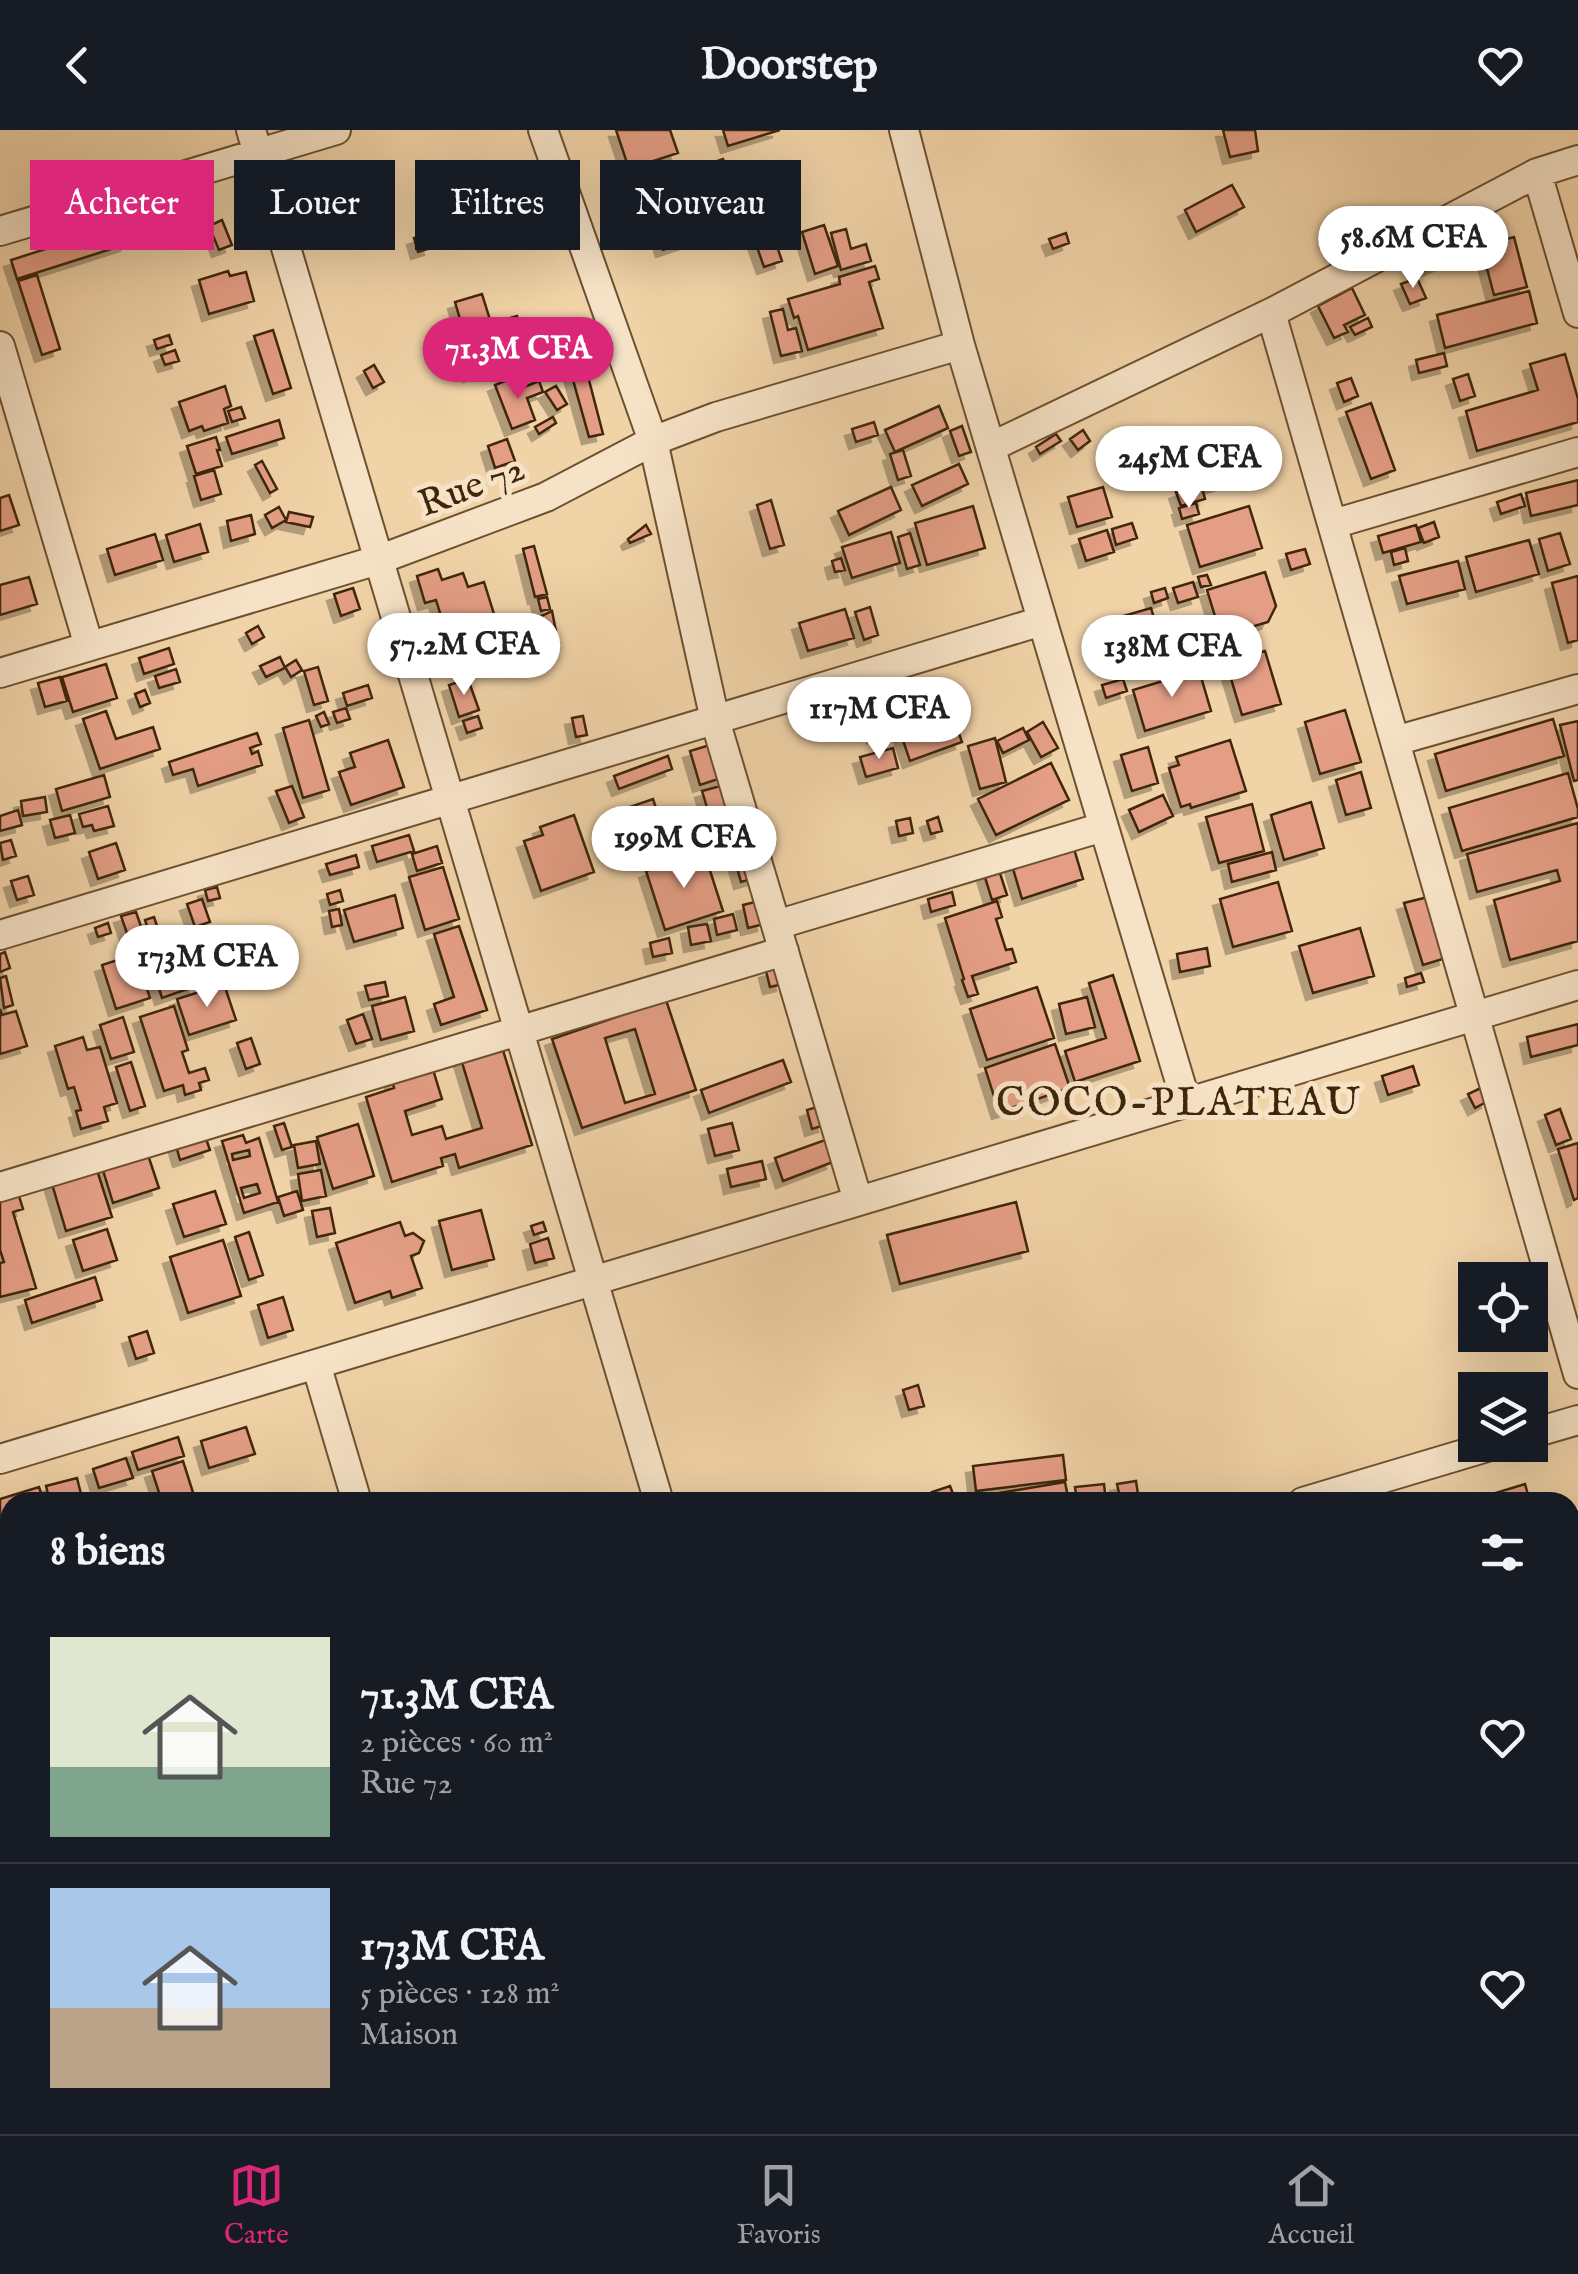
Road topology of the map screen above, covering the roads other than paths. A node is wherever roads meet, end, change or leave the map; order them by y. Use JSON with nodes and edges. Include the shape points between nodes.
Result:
{"nodes":[{"id":1,"x":336,"y":130,"type":"edge"},
{"id":2,"x":543,"y":130,"type":"edge"},
{"id":3,"x":904,"y":130,"type":"edge"},
{"id":4,"x":255,"y":142,"type":"edge"},
{"id":5,"x":1578,"y":160,"type":"edge"},
{"id":6,"x":1536,"y":173,"type":"junction"},
{"id":7,"x":0,"y":231,"type":"edge"},
{"id":8,"x":1578,"y":312,"type":"edge"},
{"id":9,"x":1272,"y":313,"type":"junction"},
{"id":10,"x":960,"y":344,"type":"junction"},
{"id":11,"x":0,"y":346,"type":"edge"},
{"id":12,"x":653,"y":441,"type":"junction"},
{"id":13,"x":991,"y":448,"type":"junction"},
{"id":14,"x":1578,"y":452,"type":"edge"},
{"id":15,"x":1332,"y":524,"type":"junction"},
{"id":16,"x":378,"y":560,"type":"junction"},
{"id":17,"x":1042,"y":622,"type":"junction"},
{"id":18,"x":89,"y":646,"type":"junction"},
{"id":19,"x":0,"y":673,"type":"edge"},
{"id":20,"x":1578,"y":689,"type":"edge"},
{"id":21,"x":715,"y":720,"type":"junction"},
{"id":22,"x":1396,"y":741,"type":"junction"},
{"id":23,"x":450,"y":800,"type":"junction"},
{"id":24,"x":1104,"y":826,"type":"junction"},
{"id":25,"x":0,"y":935,"type":"edge"},
{"id":26,"x":780,"y":938,"type":"junction"},
{"id":27,"x":1578,"y":984,"type":"edge"},
{"id":28,"x":1475,"y":1016,"type":"junction"},
{"id":29,"x":518,"y":1031,"type":"junction"},
{"id":30,"x":1186,"y":1102,"type":"junction"},
{"id":31,"x":0,"y":1187,"type":"edge"},
{"id":32,"x":858,"y":1201,"type":"junction"},
{"id":33,"x":592,"y":1280,"type":"junction"},
{"id":34,"x":316,"y":1364,"type":"junction"},
{"id":35,"x":1578,"y":1374,"type":"edge"},
{"id":36,"x":1578,"y":1420,"type":"edge"},
{"id":37,"x":1548,"y":1429,"type":"edge"},
{"id":38,"x":1458,"y":1456,"type":"edge"},
{"id":39,"x":0,"y":1459,"type":"edge"},
{"id":40,"x":354,"y":1492,"type":"edge"},
{"id":41,"x":655,"y":1492,"type":"edge"},
{"id":42,"x":1337,"y":1492,"type":"edge"}],
"edges":[{"from":1,"to":4,"type":"street"},
{"from":2,"to":12,"type":"street"},
{"from":3,"to":10,"type":"street"},
{"from":4,"to":7,"type":"street"},
{"from":4,"to":16,"type":"street"},
{"from":5,"to":6,"type":"street"},
{"from":6,"to":8,"type":"street"},
{"from":6,"to":9,"type":"street"},
{"from":9,"to":13,"type":"street"},
{"from":9,"to":15,"type":"street"},
{"from":10,"to":12,"type":"street","name":"Rue 72"},
{"from":10,"to":13,"type":"street"},
{"from":11,"to":18,"type":"street"},
{"from":12,"to":16,"type":"street","name":"Rue 72","via":[[546,497]]},
{"from":12,"to":21,"type":"street"},
{"from":13,"to":17,"type":"street"},
{"from":14,"to":15,"type":"street"},
{"from":15,"to":22,"type":"street"},
{"from":16,"to":18,"type":"street","name":"Rue 72"},
{"from":16,"to":23,"type":"street"},
{"from":17,"to":21,"type":"street"},
{"from":17,"to":24,"type":"street"},
{"from":18,"to":19,"type":"street","name":"Rue 72"},
{"from":20,"to":22,"type":"street"},
{"from":21,"to":23,"type":"street"},
{"from":21,"to":26,"type":"street"},
{"from":22,"to":28,"type":"street"},
{"from":23,"to":25,"type":"street"},
{"from":23,"to":29,"type":"street"},
{"from":24,"to":26,"type":"street"},
{"from":24,"to":30,"type":"street"},
{"from":26,"to":29,"type":"street"},
{"from":26,"to":32,"type":"street"},
{"from":27,"to":28,"type":"street"},
{"from":28,"to":30,"type":"street"},
{"from":28,"to":35,"type":"street"},
{"from":29,"to":31,"type":"street"},
{"from":29,"to":33,"type":"street"},
{"from":30,"to":32,"type":"street"},
{"from":32,"to":33,"type":"street"},
{"from":33,"to":34,"type":"street"},
{"from":33,"to":41,"type":"street"},
{"from":34,"to":39,"type":"street"},
{"from":34,"to":40,"type":"street"},
{"from":36,"to":37,"type":"street"},
{"from":38,"to":42,"type":"street"}]}
